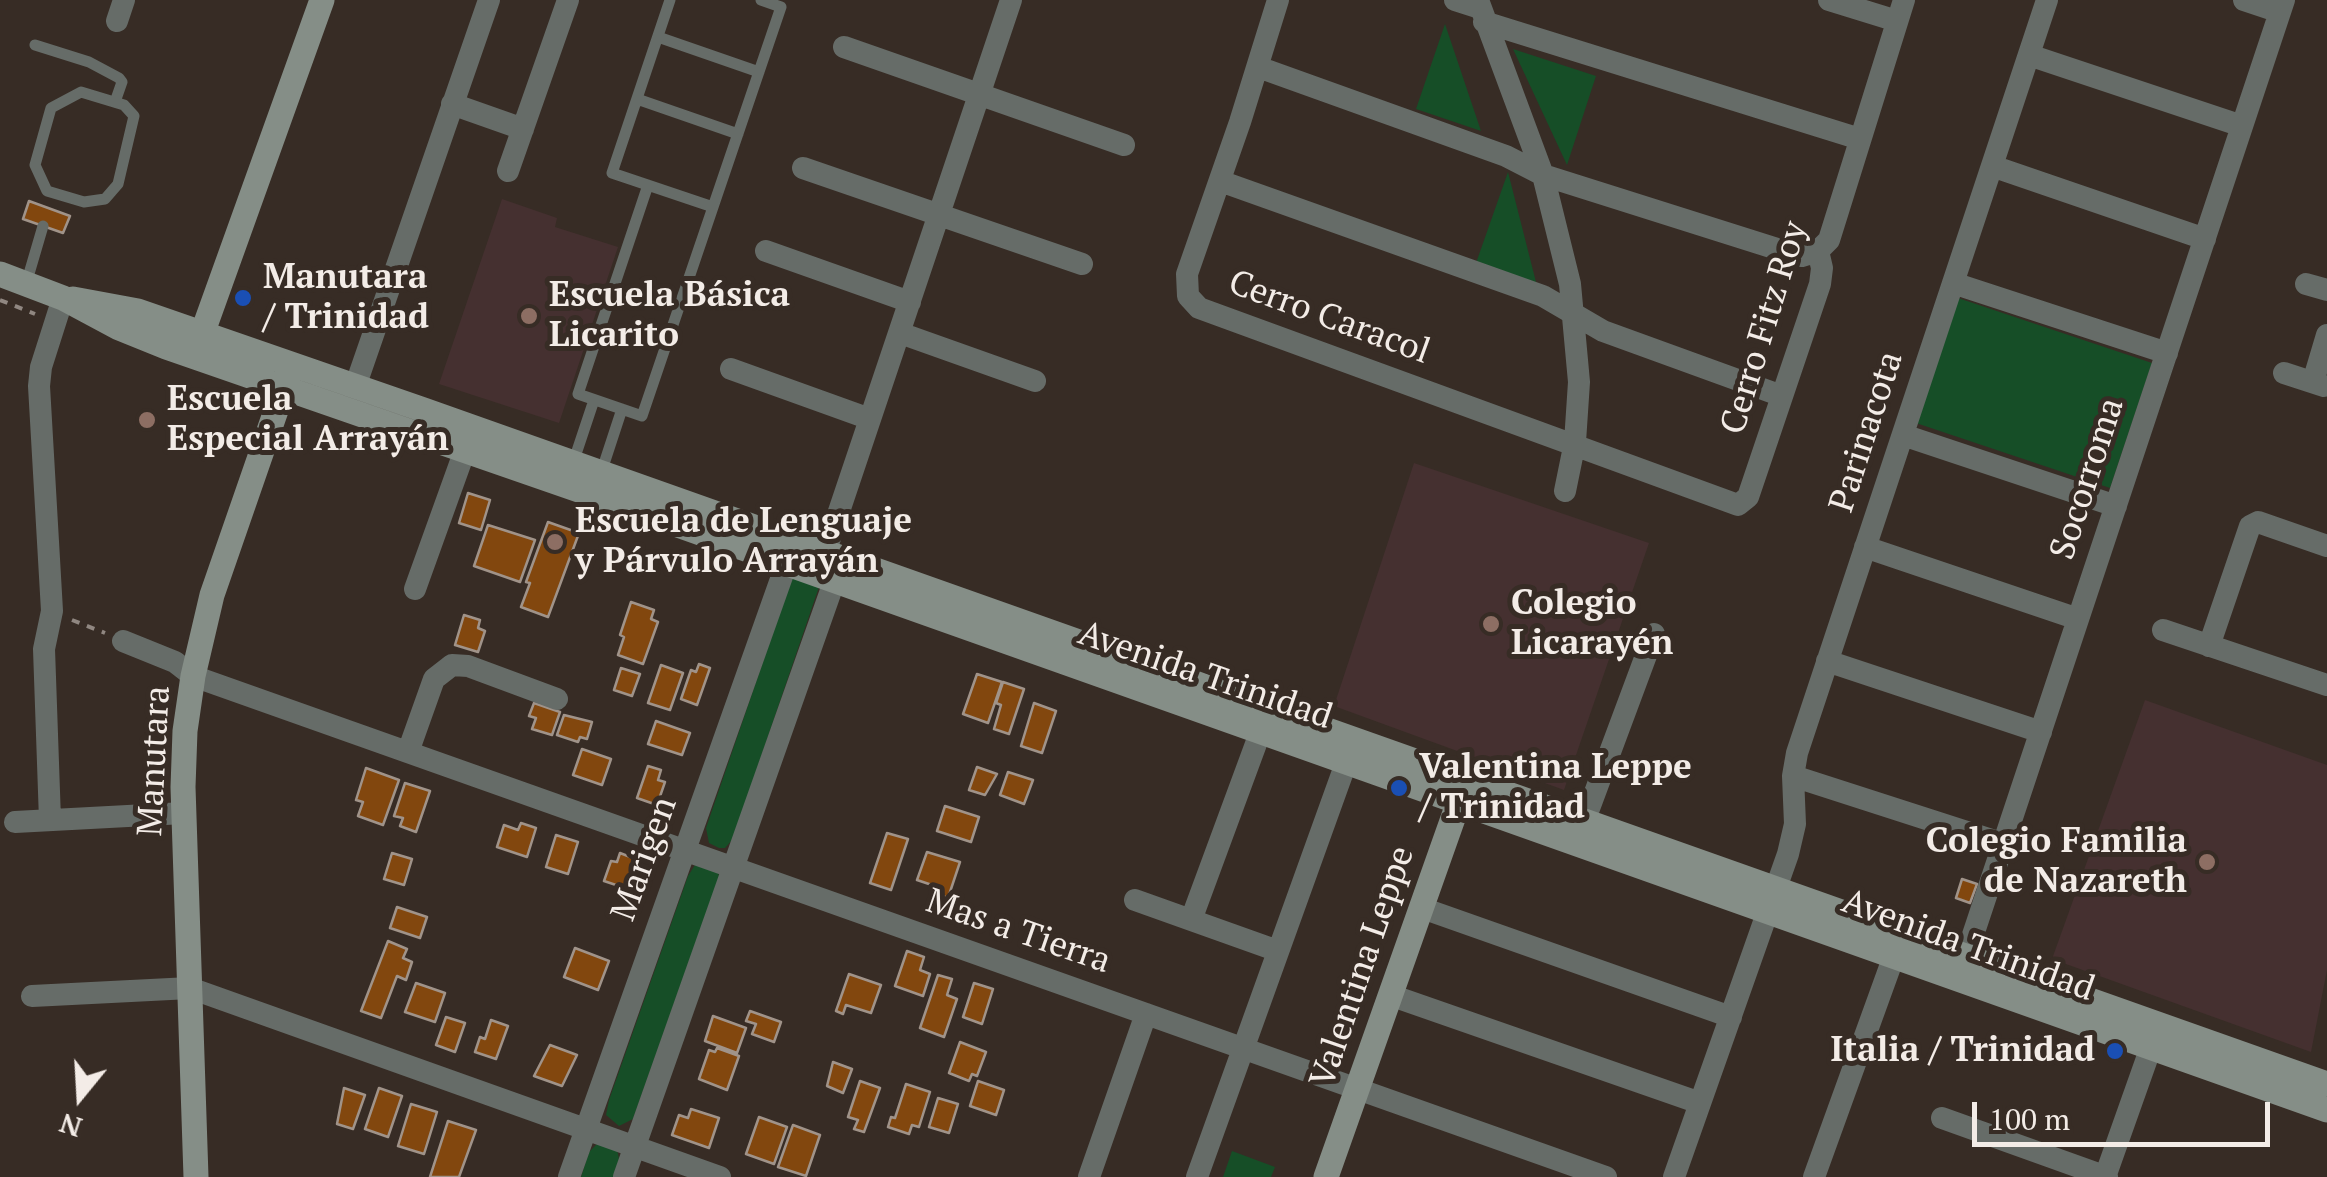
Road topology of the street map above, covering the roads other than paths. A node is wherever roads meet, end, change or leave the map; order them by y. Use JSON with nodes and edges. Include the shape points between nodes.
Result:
{"nodes":[{"id":1,"x":322,"y":0,"type":"edge"},
{"id":2,"x":488,"y":0,"type":"edge"},
{"id":3,"x":568,"y":0,"type":"edge"},
{"id":4,"x":670,"y":0,"type":"edge"},
{"id":5,"x":761,"y":0,"type":"edge"},
{"id":6,"x":1011,"y":0,"type":"edge"},
{"id":7,"x":1278,"y":0,"type":"edge"},
{"id":8,"x":1455,"y":0,"type":"edge"},
{"id":9,"x":1829,"y":0,"type":"edge"},
{"id":10,"x":2047,"y":0,"type":"edge"},
{"id":11,"x":2244,"y":0,"type":"edge"},
{"id":12,"x":2282,"y":6,"type":"edge"},
{"id":13,"x":1480,"y":10,"type":"edge"},
{"id":14,"x":1900,"y":10,"type":"edge"},
{"id":15,"x":658,"y":37,"type":"junction"},
{"id":16,"x":36,"y":45,"type":"dead end"},
{"id":17,"x":844,"y":47,"type":"dead end"},
{"id":18,"x":2029,"y":55,"type":"junction"},
{"id":19,"x":1258,"y":67,"type":"junction"},
{"id":20,"x":759,"y":72,"type":"junction"},
{"id":21,"x":981,"y":95,"type":"junction"},
{"id":22,"x":636,"y":99,"type":"junction"},
{"id":23,"x":115,"y":102,"type":"junction"},
{"id":24,"x":452,"y":104,"type":"junction"},
{"id":25,"x":2242,"y":126,"type":"junction"},
{"id":26,"x":523,"y":128,"type":"junction"},
{"id":27,"x":738,"y":134,"type":"junction"},
{"id":28,"x":1860,"y":140,"type":"junction"},
{"id":29,"x":1124,"y":145,"type":"dead end"},
{"id":30,"x":1992,"y":166,"type":"junction"},
{"id":31,"x":804,"y":168,"type":"dead end"},
{"id":32,"x":508,"y":171,"type":"dead end"},
{"id":33,"x":1542,"y":176,"type":"junction"},
{"id":34,"x":1220,"y":180,"type":"junction"},
{"id":35,"x":648,"y":186,"type":"junction"},
{"id":36,"x":52,"y":193,"type":"junction"},
{"id":37,"x":48,"y":208,"type":"dead end"},
{"id":38,"x":713,"y":208,"type":"junction"},
{"id":39,"x":940,"y":214,"type":"junction"},
{"id":40,"x":43,"y":226,"type":"dead end"},
{"id":41,"x":2204,"y":239,"type":"junction"},
{"id":42,"x":766,"y":251,"type":"dead end"},
{"id":43,"x":1818,"y":251,"type":"junction"},
{"id":44,"x":1082,"y":264,"type":"dead end"},
{"id":45,"x":0,"y":274,"type":"edge"},
{"id":46,"x":1954,"y":282,"type":"junction"},
{"id":47,"x":26,"y":284,"type":"junction"},
{"id":48,"x":63,"y":298,"type":"junction"},
{"id":49,"x":910,"y":302,"type":"junction"},
{"id":50,"x":1574,"y":314,"type":"junction"},
{"id":51,"x":900,"y":333,"type":"junction"},
{"id":52,"x":2327,"y":335,"type":"edge"},
{"id":53,"x":198,"y":345,"type":"junction"},
{"id":54,"x":2167,"y":353,"type":"junction"},
{"id":55,"x":732,"y":369,"type":"dead end"},
{"id":56,"x":2284,"y":373,"type":"dead end"},
{"id":57,"x":288,"y":376,"type":"junction"},
{"id":58,"x":1035,"y":381,"type":"dead end"},
{"id":59,"x":2320,"y":384,"type":"edge"},
{"id":60,"x":355,"y":386,"type":"junction"},
{"id":61,"x":1782,"y":396,"type":"junction"},
{"id":62,"x":594,"y":400,"type":"junction"},
{"id":63,"x":622,"y":409,"type":"junction"},
{"id":64,"x":870,"y":419,"type":"junction"},
{"id":65,"x":1903,"y":435,"type":"junction"},
{"id":66,"x":1575,"y":442,"type":"junction"},
{"id":67,"x":465,"y":450,"type":"junction"},
{"id":68,"x":573,"y":463,"type":"junction"},
{"id":69,"x":601,"y":473,"type":"junction"},
{"id":70,"x":1565,"y":490,"type":"dead end"},
{"id":71,"x":2116,"y":506,"type":"junction"},
{"id":72,"x":2327,"y":546,"type":"edge"},
{"id":73,"x":1865,"y":547,"type":"junction"},
{"id":74,"x":825,"y":553,"type":"junction"},
{"id":75,"x":786,"y":565,"type":"junction"},
{"id":76,"x":834,"y":582,"type":"junction"},
{"id":77,"x":416,"y":590,"type":"dead end"},
{"id":78,"x":2078,"y":619,"type":"junction"},
{"id":79,"x":2162,"y":630,"type":"dead end"},
{"id":80,"x":1654,"y":634,"type":"dead end"},
{"id":81,"x":123,"y":641,"type":"road end"},
{"id":82,"x":2209,"y":646,"type":"junction"},
{"id":83,"x":1827,"y":661,"type":"junction"},
{"id":84,"x":193,"y":676,"type":"junction"},
{"id":85,"x":2327,"y":685,"type":"edge"},
{"id":86,"x":557,"y":699,"type":"dead end"},
{"id":87,"x":2041,"y":732,"type":"junction"},
{"id":88,"x":1260,"y":733,"type":"junction"},
{"id":89,"x":408,"y":752,"type":"junction"},
{"id":90,"x":1346,"y":764,"type":"junction"},
{"id":91,"x":1793,"y":776,"type":"junction"},
{"id":92,"x":1462,"y":791,"type":"junction"},
{"id":93,"x":184,"y":813,"type":"junction"},
{"id":94,"x":50,"y":820,"type":"junction"},
{"id":95,"x":15,"y":822,"type":"dead end"},
{"id":96,"x":1584,"y":822,"type":"junction"},
{"id":97,"x":2004,"y":844,"type":"junction"},
{"id":98,"x":685,"y":850,"type":"junction"},
{"id":99,"x":733,"y":868,"type":"junction"},
{"id":100,"x":1135,"y":900,"type":"dead end"},
{"id":101,"x":1772,"y":901,"type":"junction"},
{"id":102,"x":1422,"y":908,"type":"junction"},
{"id":103,"x":1191,"y":920,"type":"junction"},
{"id":104,"x":1898,"y":946,"type":"junction"},
{"id":105,"x":1278,"y":951,"type":"junction"},
{"id":106,"x":1962,"y":968,"type":"junction"},
{"id":107,"x":190,"y":988,"type":"junction"},
{"id":108,"x":1390,"y":995,"type":"junction"},
{"id":109,"x":32,"y":996,"type":"dead end"},
{"id":110,"x":1146,"y":1014,"type":"junction"},
{"id":111,"x":1730,"y":1017,"type":"junction"},
{"id":112,"x":2155,"y":1037,"type":"junction"},
{"id":113,"x":1243,"y":1048,"type":"junction"},
{"id":114,"x":2327,"y":1084,"type":"edge"},
{"id":115,"x":1357,"y":1089,"type":"junction"},
{"id":116,"x":1700,"y":1104,"type":"junction"},
{"id":117,"x":2327,"y":1110,"type":"edge"},
{"id":118,"x":1942,"y":1118,"type":"dead end"},
{"id":119,"x":586,"y":1129,"type":"junction"},
{"id":120,"x":635,"y":1146,"type":"junction"},
{"id":121,"x":196,"y":1177,"type":"edge"},
{"id":122,"x":569,"y":1177,"type":"edge"},
{"id":123,"x":624,"y":1177,"type":"edge"},
{"id":124,"x":720,"y":1177,"type":"edge"},
{"id":125,"x":1089,"y":1177,"type":"edge"},
{"id":126,"x":1197,"y":1177,"type":"edge"},
{"id":127,"x":1326,"y":1177,"type":"edge"},
{"id":128,"x":1606,"y":1177,"type":"edge"},
{"id":129,"x":1674,"y":1177,"type":"edge"},
{"id":130,"x":1814,"y":1177,"type":"edge"},
{"id":131,"x":2106,"y":1177,"type":"edge"}],
"edges":[{"from":1,"to":53,"type":"main road"},
{"from":2,"to":24,"type":"street"},
{"from":3,"to":26,"type":"street"},
{"from":4,"to":15,"type":"lane"},
{"from":5,"to":20,"type":"lane","via":[[781,7]]},
{"from":6,"to":21,"type":"street"},
{"from":7,"to":19,"type":"street","name":"Cerro Caracol"},
{"from":8,"to":13,"type":"street"},
{"from":9,"to":14,"type":"street"},
{"from":10,"to":18,"type":"street","name":"Parinacota"},
{"from":11,"to":12,"type":"street"},
{"from":12,"to":25,"type":"street","name":"Socorroma"},
{"from":13,"to":28,"type":"street"},
{"from":13,"to":33,"type":"street"},
{"from":14,"to":28,"type":"street","name":"Cerro Fitz Roy"},
{"from":15,"to":20,"type":"lane"},
{"from":15,"to":22,"type":"lane"},
{"from":16,"to":23,"type":"lane","via":[[120,78]]},
{"from":17,"to":21,"type":"street"},
{"from":18,"to":25,"type":"street"},
{"from":18,"to":30,"type":"street","name":"Parinacota"},
{"from":19,"to":33,"type":"street","via":[[1506,156]]},
{"from":19,"to":34,"type":"street","name":"Cerro Caracol"},
{"from":20,"to":27,"type":"lane"},
{"from":21,"to":29,"type":"street"},
{"from":21,"to":39,"type":"street"},
{"from":22,"to":27,"type":"lane"},
{"from":22,"to":35,"type":"lane","via":[[612,173]]},
{"from":23,"to":36,"type":"lane","via":[[81,92],[52,108],[35,165]]},
{"from":23,"to":36,"type":"lane","via":[[134,116],[134,126],[112,194],[84,202]]},
{"from":24,"to":26,"type":"street"},
{"from":24,"to":60,"type":"street"},
{"from":25,"to":41,"type":"street","name":"Socorroma"},
{"from":26,"to":32,"type":"street"},
{"from":27,"to":38,"type":"lane"},
{"from":28,"to":43,"type":"street","name":"Cerro Fitz Roy","via":[[1828,240]]},
{"from":30,"to":41,"type":"street"},
{"from":30,"to":46,"type":"street","name":"Parinacota"},
{"from":31,"to":39,"type":"street"},
{"from":33,"to":43,"type":"street","via":[[1794,254]]},
{"from":33,"to":50,"type":"street"},
{"from":34,"to":50,"type":"street","via":[[1543,296]]},
{"from":34,"to":66,"type":"street","name":"Cerro Caracol","via":[[1186,282],[1199,308]]},
{"from":35,"to":38,"type":"lane"},
{"from":35,"to":62,"type":"lane","via":[[578,394]]},
{"from":36,"to":37,"type":"lane"},
{"from":38,"to":63,"type":"lane","via":[[642,416]]},
{"from":39,"to":44,"type":"street"},
{"from":39,"to":49,"type":"street"},
{"from":40,"to":47,"type":"lane"},
{"from":41,"to":54,"type":"street","name":"Socorroma"},
{"from":42,"to":49,"type":"street"},
{"from":43,"to":61,"type":"street","name":"Cerro Fitz Roy","via":[[1820,284]]},
{"from":45,"to":47,"type":"main road","name":"Avenida Trinidad"},
{"from":46,"to":54,"type":"street"},
{"from":46,"to":65,"type":"street","name":"Parinacota"},
{"from":47,"to":48,"type":"main road","name":"Avenida Trinidad"},
{"from":48,"to":53,"type":"main road","name":"Avenida Trinidad","via":[[118,305]]},
{"from":48,"to":94,"type":"street","via":[[39,386],[52,612],[44,649]]},
{"from":49,"to":51,"type":"street"},
{"from":50,"to":61,"type":"street","via":[[1603,331]]},
{"from":50,"to":66,"type":"street"},
{"from":51,"to":58,"type":"street"},
{"from":51,"to":64,"type":"street"},
{"from":52,"to":59,"type":"street"},
{"from":53,"to":57,"type":"main road","name":"Avenida Trinidad"},
{"from":54,"to":71,"type":"street","name":"Socorroma"},
{"from":55,"to":64,"type":"street"},
{"from":56,"to":59,"type":"street"},
{"from":57,"to":60,"type":"main road","name":"Avenida Trinidad"},
{"from":57,"to":67,"type":"main road","name":"Avenida Trinidad"},
{"from":57,"to":84,"type":"main road","name":"Manutara","via":[[220,568]]},
{"from":60,"to":68,"type":"main road","name":"Avenida Trinidad"},
{"from":61,"to":66,"type":"street","name":"Cerro Fitz Roy","via":[[1748,497],[1738,505]]},
{"from":62,"to":63,"type":"lane"},
{"from":62,"to":68,"type":"lane"},
{"from":63,"to":69,"type":"lane"},
{"from":64,"to":74,"type":"street"},
{"from":65,"to":71,"type":"street"},
{"from":65,"to":73,"type":"street","name":"Parinacota"},
{"from":66,"to":70,"type":"street"},
{"from":67,"to":75,"type":"main road","name":"Avenida Trinidad"},
{"from":67,"to":77,"type":"street"},
{"from":68,"to":69,"type":"main road","name":"Avenida Trinidad"},
{"from":69,"to":74,"type":"main road","name":"Avenida Trinidad"},
{"from":71,"to":78,"type":"street","name":"Socorroma"},
{"from":72,"to":82,"type":"street","via":[[2258,522],[2250,526]]},
{"from":73,"to":78,"type":"street"},
{"from":73,"to":83,"type":"street","name":"Parinacota"},
{"from":74,"to":75,"type":"street"},
{"from":74,"to":76,"type":"street"},
{"from":74,"to":92,"type":"main road","name":"Avenida Trinidad"},
{"from":75,"to":76,"type":"main road","name":"Avenida Trinidad"},
{"from":75,"to":98,"type":"street","name":"Marigen"},
{"from":76,"to":88,"type":"main road","name":"Avenida Trinidad"},
{"from":76,"to":99,"type":"street"},
{"from":78,"to":87,"type":"street","name":"Socorroma"},
{"from":79,"to":82,"type":"street"},
{"from":80,"to":96,"type":"street"},
{"from":81,"to":84,"type":"street","name":"Mas a Tierra"},
{"from":82,"to":85,"type":"street"},
{"from":83,"to":87,"type":"street"},
{"from":83,"to":91,"type":"street","name":"Parinacota"},
{"from":84,"to":89,"type":"street","name":"Mas a Tierra"},
{"from":84,"to":93,"type":"main road","name":"Manutara"},
{"from":86,"to":89,"type":"street","via":[[452,665],[434,679]]},
{"from":87,"to":97,"type":"street","name":"Socorroma"},
{"from":88,"to":90,"type":"main road","name":"Avenida Trinidad"},
{"from":88,"to":103,"type":"street"},
{"from":89,"to":98,"type":"street","name":"Mas a Tierra"},
{"from":90,"to":92,"type":"main road","name":"Avenida Trinidad"},
{"from":90,"to":105,"type":"street"},
{"from":91,"to":97,"type":"street"},
{"from":91,"to":101,"type":"street","name":"Parinacota","via":[[1793,839]]},
{"from":92,"to":96,"type":"main road","name":"Avenida Trinidad"},
{"from":92,"to":101,"type":"main road","name":"Avenida Trinidad"},
{"from":92,"to":102,"type":"main road","name":"Valentina Leppe"},
{"from":93,"to":94,"type":"street"},
{"from":93,"to":107,"type":"main road","name":"Manutara"},
{"from":94,"to":95,"type":"street"},
{"from":96,"to":101,"type":"main road","name":"Avenida Trinidad"},
{"from":97,"to":106,"type":"street","name":"Socorroma"},
{"from":98,"to":99,"type":"street","name":"Mas a Tierra"},
{"from":98,"to":119,"type":"street","name":"Marigen"},
{"from":99,"to":110,"type":"street","name":"Mas a Tierra"},
{"from":99,"to":120,"type":"street"},
{"from":100,"to":103,"type":"street"},
{"from":101,"to":104,"type":"main road","name":"Avenida Trinidad"},
{"from":101,"to":111,"type":"street","name":"Parinacota"},
{"from":102,"to":108,"type":"main road","name":"Valentina Leppe"},
{"from":102,"to":111,"type":"street"},
{"from":103,"to":105,"type":"street"},
{"from":104,"to":106,"type":"main road","name":"Avenida Trinidad"},
{"from":104,"to":130,"type":"street"},
{"from":105,"to":113,"type":"street"},
{"from":106,"to":112,"type":"main road","name":"Avenida Trinidad"},
{"from":107,"to":109,"type":"street"},
{"from":107,"to":119,"type":"street"},
{"from":107,"to":121,"type":"main road","name":"Manutara"},
{"from":108,"to":115,"type":"main road","name":"Valentina Leppe"},
{"from":108,"to":116,"type":"street"},
{"from":110,"to":113,"type":"street","name":"Mas a Tierra"},
{"from":110,"to":125,"type":"street"},
{"from":111,"to":116,"type":"street","name":"Parinacota"},
{"from":112,"to":114,"type":"main road","name":"Avenida Trinidad"},
{"from":112,"to":117,"type":"main road","name":"Avenida Trinidad"},
{"from":112,"to":131,"type":"street"},
{"from":113,"to":115,"type":"street","name":"Mas a Tierra"},
{"from":113,"to":126,"type":"street"},
{"from":115,"to":127,"type":"main road","name":"Valentina Leppe"},
{"from":115,"to":128,"type":"street","name":"Mas a Tierra"},
{"from":116,"to":129,"type":"street","name":"Parinacota"},
{"from":118,"to":131,"type":"street"},
{"from":119,"to":120,"type":"street"},
{"from":119,"to":122,"type":"street","name":"Marigen"},
{"from":120,"to":123,"type":"street"},
{"from":120,"to":124,"type":"street"}]}
